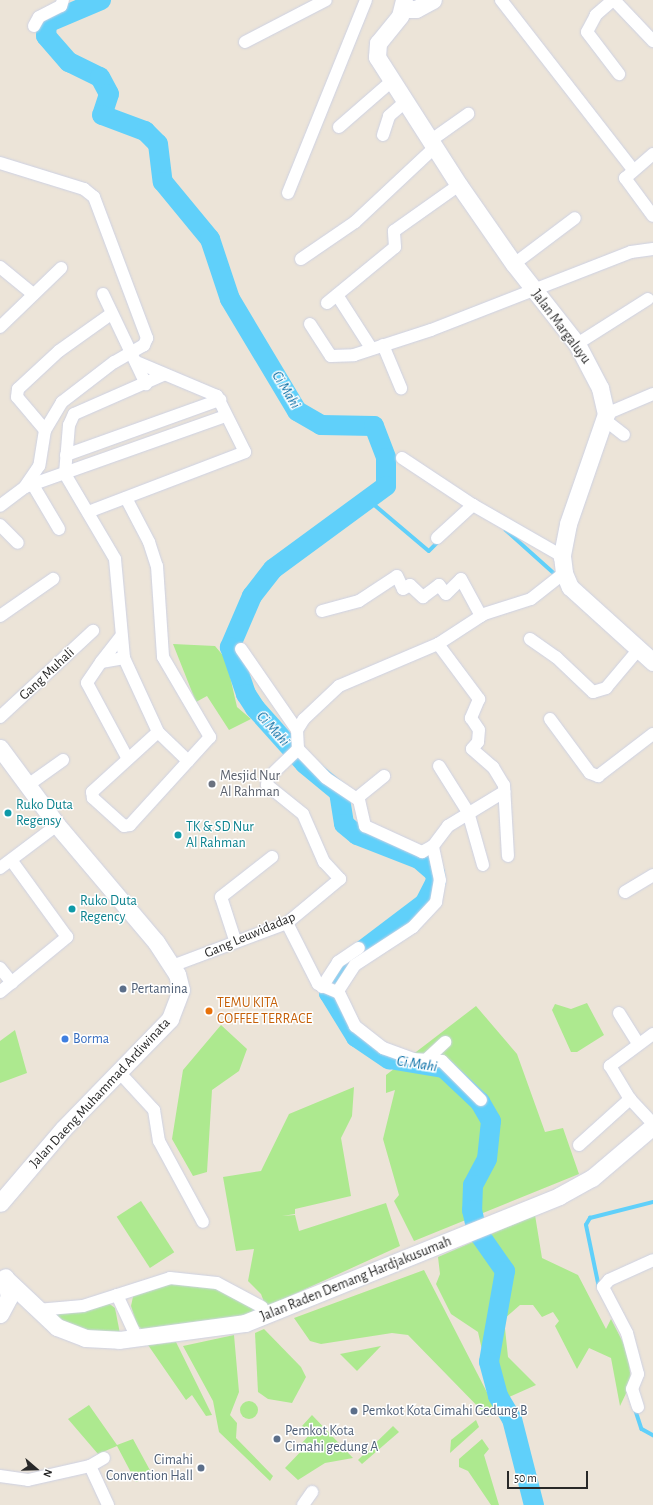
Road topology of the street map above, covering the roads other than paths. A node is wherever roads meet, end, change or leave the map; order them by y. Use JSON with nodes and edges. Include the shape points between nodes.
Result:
{"nodes":[{"id":1,"x":63,"y":0,"type":"edge"},
{"id":2,"x":326,"y":0,"type":"edge"},
{"id":3,"x":366,"y":0,"type":"edge"},
{"id":4,"x":433,"y":0,"type":"edge"},
{"id":5,"x":501,"y":0,"type":"edge"},
{"id":6,"x":614,"y":0,"type":"edge"},
{"id":7,"x":404,"y":5,"type":"edge"},
{"id":8,"x":34,"y":26,"type":"dead end"},
{"id":9,"x":653,"y":41,"type":"edge"},
{"id":10,"x":245,"y":42,"type":"dead end"},
{"id":11,"x":619,"y":74,"type":"dead end"},
{"id":12,"x":392,"y":81,"type":"junction"},
{"id":13,"x":404,"y":103,"type":"junction"},
{"id":14,"x":468,"y":114,"type":"dead end"},
{"id":15,"x":339,"y":127,"type":"dead end"},
{"id":16,"x":383,"y":135,"type":"dead end"},
{"id":17,"x":432,"y":145,"type":"junction"},
{"id":18,"x":653,"y":154,"type":"edge"},
{"id":19,"x":0,"y":163,"type":"edge"},
{"id":20,"x":632,"y":168,"type":"junction"},
{"id":21,"x":459,"y":185,"type":"junction"},
{"id":22,"x":288,"y":193,"type":"dead end"},
{"id":23,"x":653,"y":216,"type":"edge"},
{"id":24,"x":575,"y":218,"type":"dead end"},
{"id":25,"x":653,"y":249,"type":"edge"},
{"id":26,"x":301,"y":258,"type":"dead end"},
{"id":27,"x":514,"y":264,"type":"junction"},
{"id":28,"x":0,"y":267,"type":"edge"},
{"id":29,"x":61,"y":268,"type":"dead end"},
{"id":30,"x":534,"y":290,"type":"junction"},
{"id":31,"x":33,"y":294,"type":"junction"},
{"id":32,"x":103,"y":294,"type":"dead end"},
{"id":33,"x":337,"y":295,"type":"junction"},
{"id":34,"x":648,"y":299,"type":"dead end"},
{"id":35,"x":327,"y":303,"type":"dead end"},
{"id":36,"x":111,"y":314,"type":"junction"},
{"id":37,"x":310,"y":324,"type":"dead end"},
{"id":38,"x":0,"y":327,"type":"edge"},
{"id":39,"x":577,"y":344,"type":"junction"},
{"id":40,"x":383,"y":345,"type":"junction"},
{"id":41,"x":371,"y":348,"type":"junction"},
{"id":42,"x":133,"y":358,"type":"junction"},
{"id":43,"x":163,"y":376,"type":"junction"},
{"id":44,"x":146,"y":384,"type":"junction"},
{"id":45,"x":401,"y":388,"type":"dead end"},
{"id":46,"x":653,"y":394,"type":"edge"},
{"id":47,"x":220,"y":400,"type":"junction"},
{"id":48,"x":226,"y":416,"type":"junction"},
{"id":49,"x":606,"y":417,"type":"junction"},
{"id":50,"x":45,"y":430,"type":"junction"},
{"id":51,"x":624,"y":435,"type":"dead end"},
{"id":52,"x":66,"y":455,"type":"junction"},
{"id":53,"x":402,"y":458,"type":"dead end"},
{"id":54,"x":65,"y":474,"type":"junction"},
{"id":55,"x":29,"y":486,"type":"junction"},
{"id":56,"x":126,"y":498,"type":"junction"},
{"id":57,"x":473,"y":505,"type":"junction"},
{"id":58,"x":0,"y":506,"type":"edge"},
{"id":59,"x":88,"y":512,"type":"junction"},
{"id":60,"x":0,"y":524,"type":"edge"},
{"id":61,"x":59,"y":529,"type":"dead end"},
{"id":62,"x":437,"y":538,"type":"dead end"},
{"id":63,"x":18,"y":543,"type":"dead end"},
{"id":64,"x":562,"y":556,"type":"junction"},
{"id":65,"x":564,"y":574,"type":"junction"},
{"id":66,"x":53,"y":579,"type":"dead end"},
{"id":67,"x":322,"y":611,"type":"dead end"},
{"id":68,"x":0,"y":616,"type":"edge"},
{"id":69,"x":481,"y":616,"type":"junction"},
{"id":70,"x":93,"y":631,"type":"dead end"},
{"id":71,"x":121,"y":636,"type":"junction"},
{"id":72,"x":530,"y":639,"type":"dead end"},
{"id":73,"x":438,"y":644,"type":"junction"},
{"id":74,"x":241,"y":649,"type":"dead end"},
{"id":75,"x":638,"y":650,"type":"junction"},
{"id":76,"x":124,"y":658,"type":"junction"},
{"id":77,"x":100,"y":662,"type":"junction"},
{"id":78,"x":653,"y":662,"type":"edge"},
{"id":79,"x":0,"y":718,"type":"edge"},
{"id":80,"x":550,"y":719,"type":"dead end"},
{"id":81,"x":297,"y":730,"type":"junction"},
{"id":82,"x":158,"y":732,"type":"junction"},
{"id":83,"x":653,"y":734,"type":"edge"},
{"id":84,"x":0,"y":748,"type":"edge"},
{"id":85,"x":298,"y":749,"type":"junction"},
{"id":86,"x":128,"y":759,"type":"junction"},
{"id":87,"x":62,"y":760,"type":"dead end"},
{"id":88,"x":188,"y":761,"type":"junction"},
{"id":89,"x":439,"y":766,"type":"dead end"},
{"id":90,"x":384,"y":776,"type":"dead end"},
{"id":91,"x":28,"y":785,"type":"junction"},
{"id":92,"x":504,"y":792,"type":"junction"},
{"id":93,"x":357,"y":798,"type":"junction"},
{"id":94,"x":468,"y":812,"type":"junction"},
{"id":95,"x":57,"y":825,"type":"junction"},
{"id":96,"x":433,"y":846,"type":"junction"},
{"id":97,"x":508,"y":856,"type":"dead end"},
{"id":98,"x":272,"y":857,"type":"dead end"},
{"id":99,"x":11,"y":860,"type":"junction"},
{"id":100,"x":483,"y":865,"type":"dead end"},
{"id":101,"x":0,"y":868,"type":"edge"},
{"id":102,"x":653,"y":875,"type":"edge"},
{"id":103,"x":625,"y":892,"type":"dead end"},
{"id":104,"x":287,"y":923,"type":"junction"},
{"id":105,"x":235,"y":940,"type":"junction"},
{"id":106,"x":359,"y":948,"type":"dead end"},
{"id":107,"x":172,"y":966,"type":"junction"},
{"id":108,"x":0,"y":968,"type":"edge"},
{"id":109,"x":12,"y":983,"type":"junction"},
{"id":110,"x":330,"y":989,"type":"junction"},
{"id":111,"x":0,"y":992,"type":"edge"},
{"id":112,"x":618,"y":1013,"type":"dead end"},
{"id":113,"x":653,"y":1034,"type":"edge"},
{"id":114,"x":445,"y":1042,"type":"dead end"},
{"id":115,"x":638,"y":1044,"type":"junction"},
{"id":116,"x":427,"y":1059,"type":"junction"},
{"id":117,"x":119,"y":1072,"type":"junction"},
{"id":118,"x":630,"y":1099,"type":"junction"},
{"id":119,"x":481,"y":1100,"type":"dead end"},
{"id":120,"x":653,"y":1125,"type":"edge"},
{"id":121,"x":579,"y":1145,"type":"dead end"},
{"id":122,"x":0,"y":1203,"type":"edge"},
{"id":123,"x":203,"y":1222,"type":"dead end"},
{"id":124,"x":653,"y":1260,"type":"edge"},
{"id":125,"x":2,"y":1273,"type":"edge"},
{"id":126,"x":117,"y":1295,"type":"junction"},
{"id":127,"x":262,"y":1306,"type":"dead end"},
{"id":128,"x":37,"y":1310,"type":"junction"},
{"id":129,"x":0,"y":1316,"type":"edge"},
{"id":130,"x":137,"y":1338,"type":"junction"},
{"id":131,"x":638,"y":1407,"type":"dead end"},
{"id":132,"x":104,"y":1458,"type":"dead end"},
{"id":133,"x":90,"y":1466,"type":"junction"},
{"id":134,"x":0,"y":1476,"type":"edge"},
{"id":135,"x":312,"y":1492,"type":"dead end"},
{"id":136,"x":108,"y":1505,"type":"edge"},
{"id":137,"x":303,"y":1505,"type":"edge"}],
"edges":[{"from":1,"to":8,"type":"street","via":[[61,6],[39,17]]},
{"from":2,"to":10,"type":"street"},
{"from":3,"to":22,"type":"street"},
{"from":4,"to":7,"type":"main road","via":[[416,9]]},
{"from":5,"to":20,"type":"street"},
{"from":6,"to":9,"type":"street"},
{"from":6,"to":11,"type":"street","via":[[596,15],[587,32]]},
{"from":7,"to":12,"type":"main road","name":"Jalan Margaluyu","via":[[376,49]]},
{"from":12,"to":13,"type":"main road","name":"Jalan Margaluyu"},
{"from":12,"to":15,"type":"street"},
{"from":13,"to":16,"type":"street","via":[[389,116]]},
{"from":13,"to":17,"type":"main road","name":"Jalan Margaluyu"},
{"from":14,"to":17,"type":"street"},
{"from":17,"to":21,"type":"main road","name":"Jalan Margaluyu"},
{"from":17,"to":26,"type":"street","via":[[355,222]]},
{"from":18,"to":20,"type":"street"},
{"from":19,"to":42,"type":"street","via":[[84,189],[94,197],[147,338]]},
{"from":20,"to":23,"type":"street","via":[[625,178]]},
{"from":21,"to":27,"type":"main road","name":"Jalan Margaluyu"},
{"from":21,"to":33,"type":"street","via":[[394,231],[395,246]]},
{"from":24,"to":27,"type":"street"},
{"from":25,"to":30,"type":"street","via":[[631,252]]},
{"from":27,"to":30,"type":"main road","name":"Jalan Margaluyu"},
{"from":28,"to":31,"type":"street"},
{"from":29,"to":31,"type":"street"},
{"from":30,"to":39,"type":"main road","name":"Jalan Margaluyu"},
{"from":30,"to":40,"type":"street","via":[[431,330]]},
{"from":31,"to":38,"type":"street"},
{"from":32,"to":36,"type":"street"},
{"from":33,"to":35,"type":"street"},
{"from":33,"to":41,"type":"street"},
{"from":34,"to":39,"type":"street"},
{"from":36,"to":42,"type":"street"},
{"from":36,"to":50,"type":"street","via":[[59,351],[18,389],[18,397]]},
{"from":37,"to":41,"type":"street","via":[[331,356],[354,355]]},
{"from":39,"to":49,"type":"main road","name":"Jalan Margaluyu","via":[[591,367]]},
{"from":40,"to":41,"type":"street"},
{"from":40,"to":45,"type":"street"},
{"from":42,"to":43,"type":"street"},
{"from":42,"to":44,"type":"street"},
{"from":42,"to":50,"type":"street","via":[[62,402]]},
{"from":43,"to":44,"type":"street"},
{"from":43,"to":47,"type":"street","via":[[210,392]]},
{"from":44,"to":52,"type":"street","via":[[74,414],[69,425]]},
{"from":46,"to":49,"type":"street"},
{"from":47,"to":48,"type":"street"},
{"from":47,"to":52,"type":"street"},
{"from":48,"to":54,"type":"street"},
{"from":48,"to":56,"type":"street","via":[[245,449],[243,455]]},
{"from":49,"to":51,"type":"street"},
{"from":49,"to":64,"type":"main road","via":[[574,504]]},
{"from":50,"to":55,"type":"street","via":[[39,466]]},
{"from":52,"to":54,"type":"street"},
{"from":53,"to":57,"type":"street"},
{"from":54,"to":55,"type":"street"},
{"from":54,"to":59,"type":"street"},
{"from":55,"to":58,"type":"street"},
{"from":55,"to":61,"type":"street"},
{"from":56,"to":59,"type":"street"},
{"from":56,"to":88,"type":"street","via":[[149,542],[157,566],[163,657],[191,709],[210,735]]},
{"from":57,"to":62,"type":"street"},
{"from":57,"to":64,"type":"street"},
{"from":59,"to":71,"type":"street","via":[[115,559]]},
{"from":60,"to":63,"type":"street"},
{"from":64,"to":65,"type":"main road"},
{"from":65,"to":69,"type":"street","via":[[531,599]]},
{"from":65,"to":75,"type":"main road","via":[[570,587]]},
{"from":66,"to":68,"type":"street"},
{"from":67,"to":69,"type":"street","via":[[359,600],[397,576],[403,589],[410,585],[423,597],[439,585],[446,594],[461,579]]},
{"from":69,"to":73,"type":"street"},
{"from":70,"to":79,"type":"street","name":"Gang Muhali"},
{"from":71,"to":76,"type":"street"},
{"from":71,"to":77,"type":"street"},
{"from":72,"to":75,"type":"street","via":[[556,657],[593,692],[606,688]]},
{"from":73,"to":81,"type":"street","via":[[339,686],[308,713]]},
{"from":73,"to":92,"type":"street","via":[[480,699],[471,718],[479,730],[478,742],[472,749],[498,773]]},
{"from":74,"to":81,"type":"street"},
{"from":75,"to":78,"type":"main road"},
{"from":76,"to":77,"type":"street"},
{"from":76,"to":82,"type":"street"},
{"from":77,"to":86,"type":"street","via":[[87,679],[89,690]]},
{"from":80,"to":83,"type":"street","via":[[590,773],[598,776]]},
{"from":81,"to":85,"type":"street"},
{"from":82,"to":86,"type":"street"},
{"from":82,"to":88,"type":"street"},
{"from":84,"to":91,"type":"main road","name":"Jalan Daeng Muhammad Ardiwinata"},
{"from":85,"to":93,"type":"street","via":[[326,778]]},
{"from":85,"to":104,"type":"street","name":"Gang Leuwidadap","via":[[268,778],[267,785],[303,814],[321,857],[340,879]]},
{"from":86,"to":88,"type":"street","via":[[92,795],[127,826]]},
{"from":87,"to":91,"type":"street"},
{"from":89,"to":94,"type":"street"},
{"from":90,"to":93,"type":"street"},
{"from":91,"to":95,"type":"main road","name":"Jalan Daeng Muhammad Ardiwinata"},
{"from":92,"to":94,"type":"street"},
{"from":92,"to":97,"type":"street"},
{"from":93,"to":96,"type":"street","via":[[365,826],[422,852]]},
{"from":94,"to":96,"type":"street","via":[[448,826]]},
{"from":94,"to":100,"type":"street"},
{"from":95,"to":99,"type":"street"},
{"from":95,"to":107,"type":"main road","name":"Jalan Daeng Muhammad Ardiwinata"},
{"from":96,"to":110,"type":"street","via":[[440,880],[436,902],[413,928],[355,966]]},
{"from":98,"to":105,"type":"street","via":[[221,898]]},
{"from":99,"to":101,"type":"street"},
{"from":99,"to":109,"type":"street","via":[[67,936]]},
{"from":102,"to":103,"type":"street"},
{"from":104,"to":105,"type":"street","name":"Gang Leuwidadap"},
{"from":104,"to":110,"type":"street"},
{"from":105,"to":107,"type":"street","name":"Gang Leuwidadap"},
{"from":106,"to":110,"type":"street","via":[[338,962]]},
{"from":107,"to":117,"type":"main road","name":"Jalan Daeng Muhammad Ardiwinata","via":[[181,990],[176,1008]]},
{"from":108,"to":109,"type":"street"},
{"from":109,"to":111,"type":"street"},
{"from":110,"to":116,"type":"street","via":[[355,1026],[377,1046],[413,1059]]},
{"from":112,"to":115,"type":"street"},
{"from":113,"to":115,"type":"street"},
{"from":114,"to":116,"type":"street"},
{"from":115,"to":118,"type":"street","via":[[610,1066]]},
{"from":116,"to":119,"type":"street","via":[[442,1061]]},
{"from":117,"to":122,"type":"main road","name":"Jalan Daeng Muhammad Ardiwinata","via":[[63,1130]]},
{"from":117,"to":123,"type":"street","via":[[154,1110],[159,1141]]},
{"from":118,"to":120,"type":"street"},
{"from":118,"to":121,"type":"street"},
{"from":120,"to":130,"type":"main road","name":"Jalan Raden Demang Hardjakusumah","via":[[592,1178],[558,1196],[252,1321]]},
{"from":124,"to":131,"type":"street","via":[[609,1280],[603,1287],[627,1333],[638,1374],[632,1388]]},
{"from":125,"to":128,"type":"main road","name":"Jalan Raden Demang Hardjakusumah"},
{"from":125,"to":129,"type":"main road","via":[[9,1297]]},
{"from":126,"to":127,"type":"street","via":[[150,1281],[199,1279],[232,1288]]},
{"from":126,"to":128,"type":"street","via":[[83,1306]]},
{"from":126,"to":130,"type":"street"},
{"from":128,"to":129,"type":"main road"},
{"from":128,"to":130,"type":"main road","name":"Jalan Raden Demang Hardjakusumah","via":[[57,1327],[85,1338]]},
{"from":132,"to":133,"type":"street"},
{"from":133,"to":134,"type":"street","via":[[28,1480]]},
{"from":133,"to":136,"type":"street"},
{"from":135,"to":137,"type":"street"}]}
